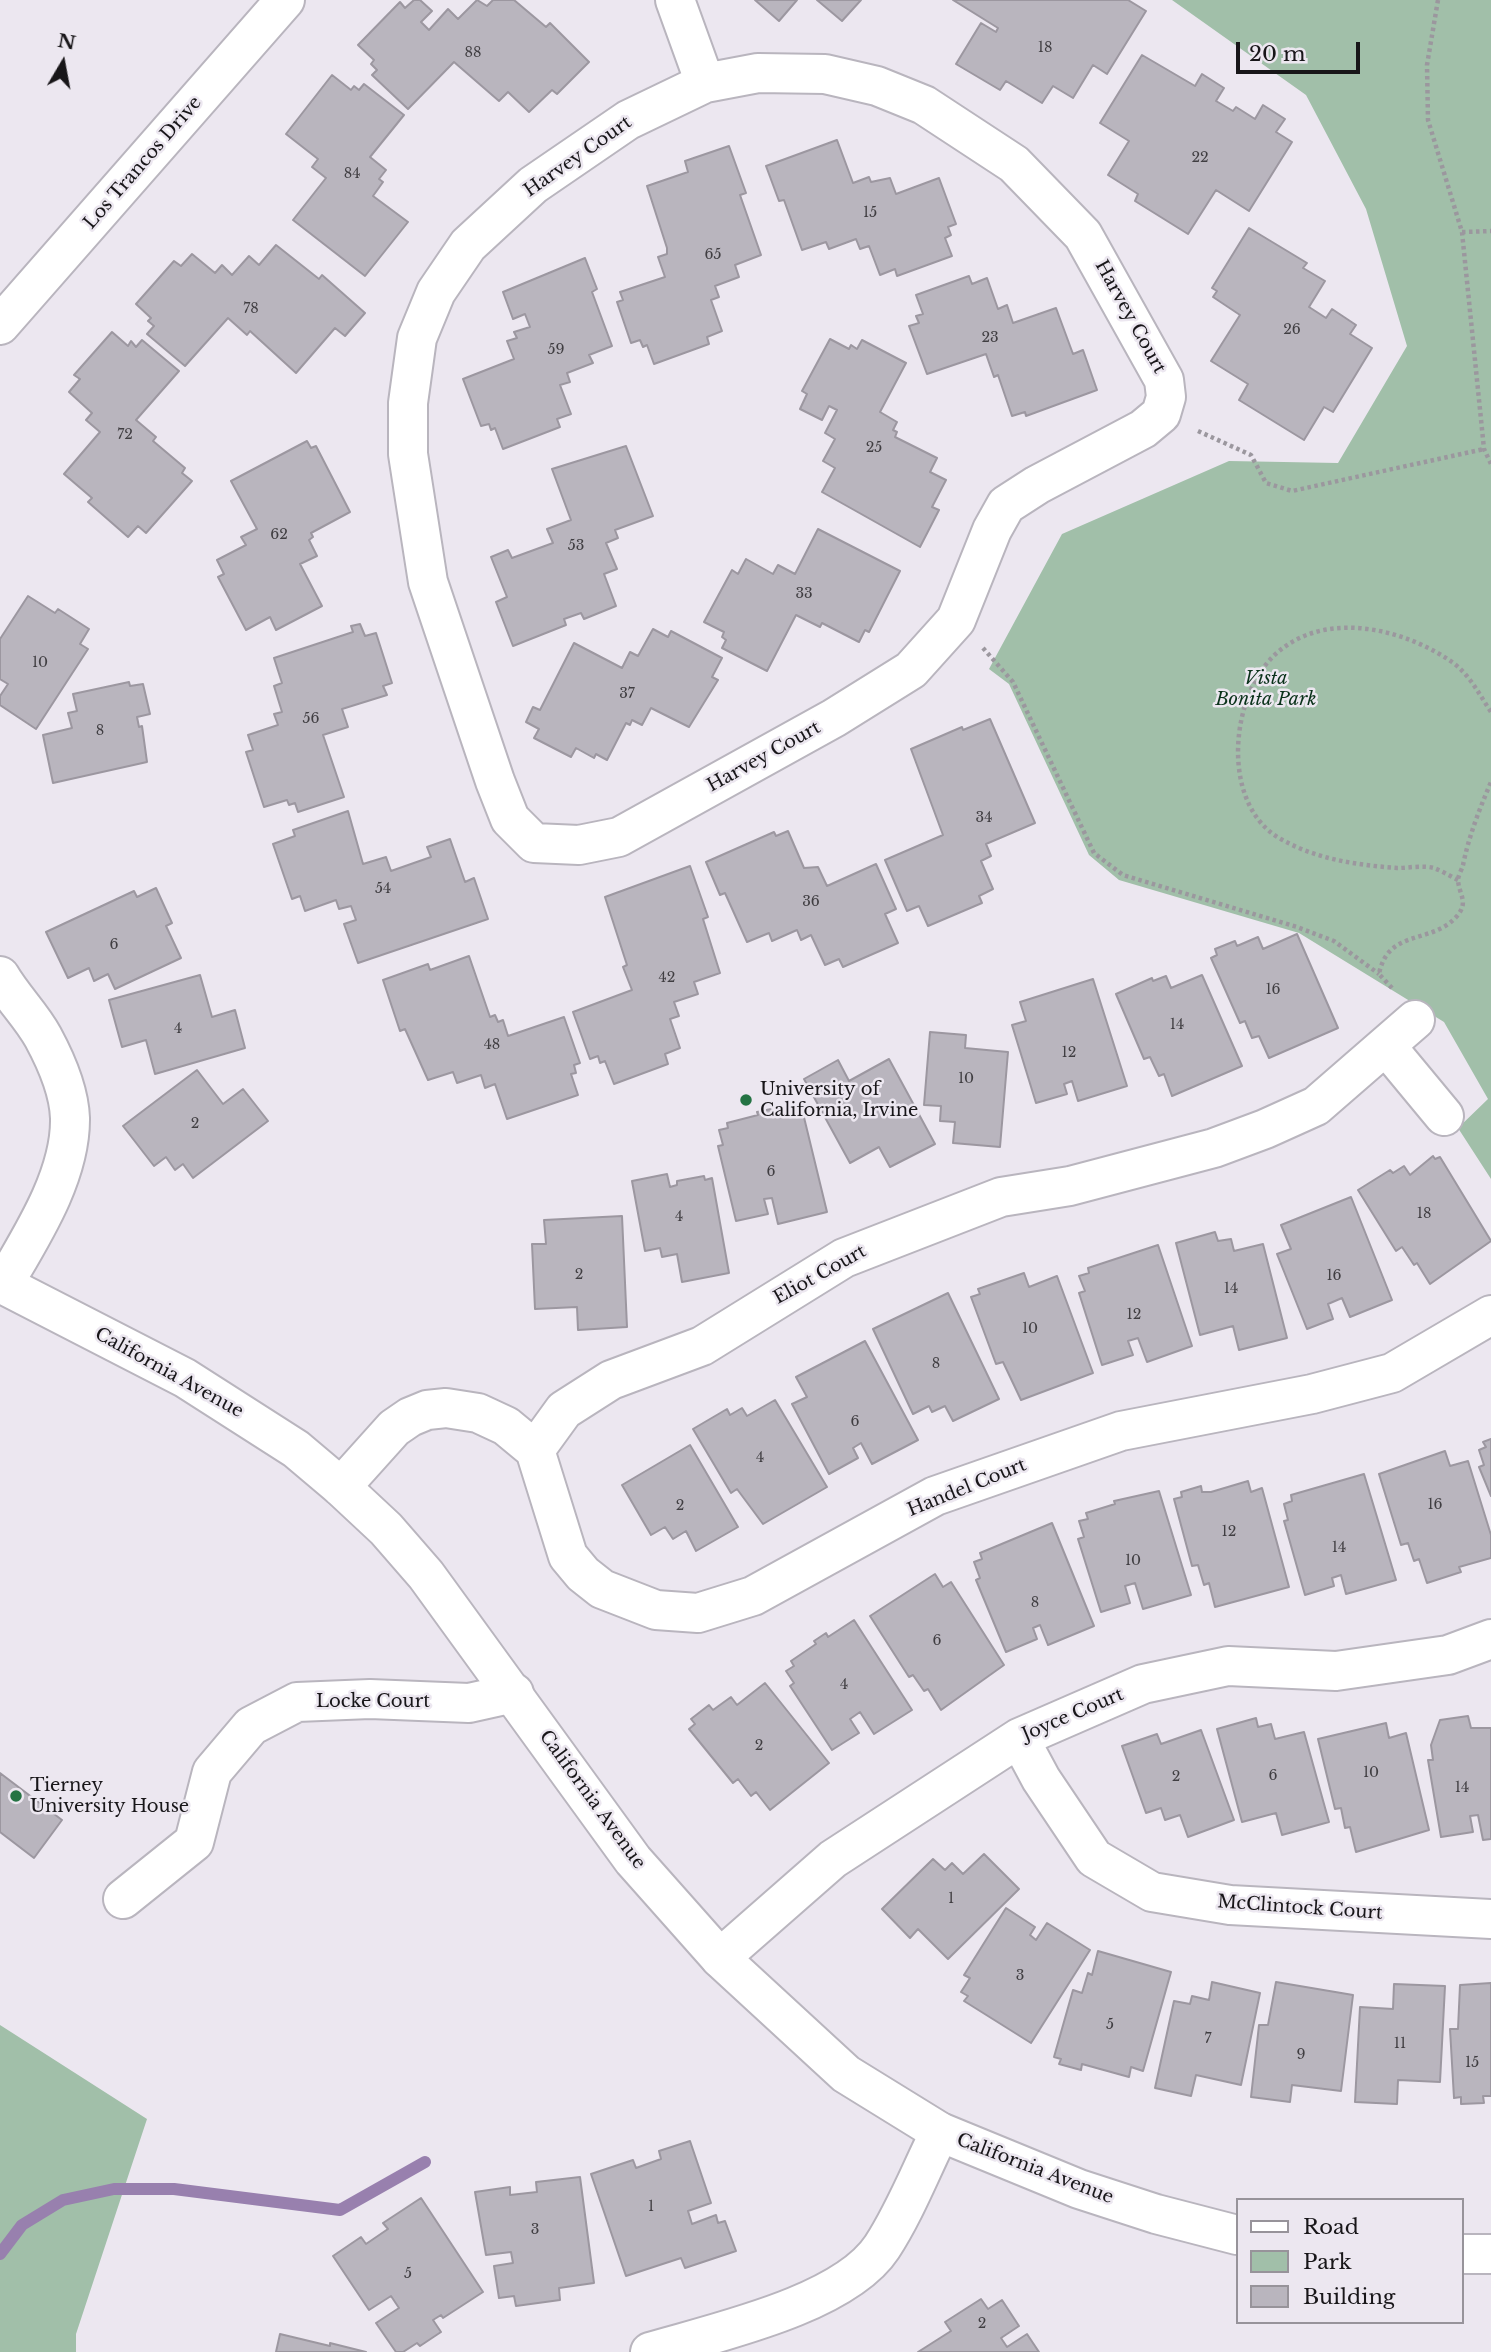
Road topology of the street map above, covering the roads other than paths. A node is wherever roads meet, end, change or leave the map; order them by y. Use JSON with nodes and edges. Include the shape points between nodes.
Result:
{"nodes":[{"id":1,"x":285,"y":0,"type":"edge"},
{"id":2,"x":675,"y":0,"type":"edge"},
{"id":3,"x":705,"y":83,"type":"junction"},
{"id":4,"x":0,"y":325,"type":"edge"},
{"id":5,"x":0,"y":976,"type":"edge"},
{"id":6,"x":1415,"y":1020,"type":"road end"},
{"id":7,"x":1386,"y":1045,"type":"junction"},
{"id":8,"x":1444,"y":1116,"type":"dead end"},
{"id":9,"x":2,"y":1284,"type":"edge"},
{"id":10,"x":1491,"y":1315,"type":"edge"},
{"id":11,"x":535,"y":1450,"type":"junction"},
{"id":12,"x":341,"y":1487,"type":"junction"},
{"id":13,"x":1491,"y":1639,"type":"edge"},
{"id":14,"x":514,"y":1693,"type":"junction"},
{"id":15,"x":1018,"y":1738,"type":"junction"},
{"id":16,"x":123,"y":1899,"type":"dead end"},
{"id":17,"x":1491,"y":1919,"type":"edge"},
{"id":18,"x":720,"y":1958,"type":"junction"},
{"id":19,"x":940,"y":2132,"type":"junction"},
{"id":20,"x":1236,"y":2235,"type":"edge"},
{"id":21,"x":1463,"y":2254,"type":"edge"},
{"id":22,"x":1491,"y":2254,"type":"edge"},
{"id":23,"x":650,"y":2352,"type":"edge"}],
"edges":[{"from":1,"to":4,"type":"street","name":"Los Trancos Drive"},
{"from":2,"to":3,"type":"street"},
{"from":3,"to":3,"type":"street","name":"Harvey Court","via":[[628,120],[533,185],[468,245],[436,292],[417,338],[408,403],[408,454],[428,582],[462,692],[510,819],[534,842],[579,845],[620,837],[911,670],[956,620],[1006,505],[1122,442],[1161,414],[1166,397],[1164,380],[1083,235],[1014,164],[924,105],[877,86],[825,74],[771,73]]},
{"from":5,"to":9,"type":"street","via":[[42,1036],[64,1085],[70,1118],[65,1155],[52,1189]]},
{"from":6,"to":7,"type":"street","name":"Eliot Court"},
{"from":7,"to":8,"type":"street"},
{"from":7,"to":11,"type":"street","name":"Eliot Court","via":[[1316,1106],[1265,1129],[1214,1148],[1070,1186],[1001,1197],[844,1258],[702,1346],[611,1380],[564,1410]]},
{"from":9,"to":12,"type":"street","name":"California Avenue","via":[[195,1384],[296,1449]]},
{"from":10,"to":11,"type":"street","name":"Handel Court","via":[[1392,1373],[1312,1394],[1121,1431],[935,1496],[753,1596],[698,1613],[646,1606],[602,1589],[583,1574],[568,1556]]},
{"from":11,"to":12,"type":"street","via":[[506,1426],[478,1413],[427,1410],[394,1429]]},
{"from":12,"to":14,"type":"street","name":"California Avenue","via":[[386,1529],[426,1576]]},
{"from":13,"to":15,"type":"street","name":"Joyce Court","via":[[1447,1655],[1336,1671],[1228,1666],[1143,1684]]},
{"from":14,"to":16,"type":"street","name":"Locke Court","via":[[469,1703],[297,1702],[251,1726],[212,1772],[194,1842]]},
{"from":14,"to":18,"type":"street","name":"California Avenue","via":[[632,1860]]},
{"from":15,"to":17,"type":"street","name":"McClintock Court","via":[[1094,1858],[1152,1892],[1230,1906]]},
{"from":15,"to":18,"type":"street","name":"Joyce Court","via":[[833,1859]]},
{"from":18,"to":19,"type":"street","name":"California Avenue","via":[[846,2074]]},
{"from":19,"to":20,"type":"street","name":"California Avenue","via":[[1079,2189]]},
{"from":19,"to":23,"type":"street","via":[[881,2249],[842,2283],[791,2310]]},
{"from":21,"to":22,"type":"street"}]}
